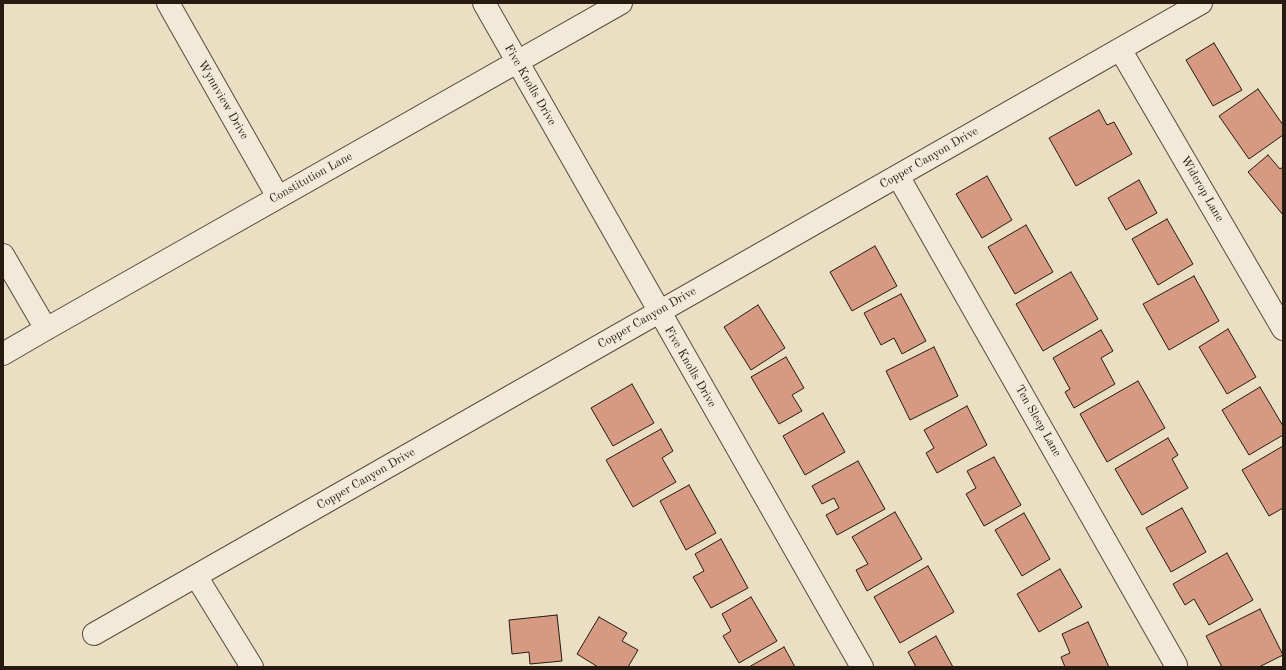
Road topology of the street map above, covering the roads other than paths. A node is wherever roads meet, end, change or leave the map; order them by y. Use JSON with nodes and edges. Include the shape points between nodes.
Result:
{"nodes":[{"id":1,"x":168,"y":3,"type":"edge"},
{"id":2,"x":484,"y":3,"type":"edge"},
{"id":3,"x":621,"y":3,"type":"edge"},
{"id":4,"x":1201,"y":3,"type":"edge"},
{"id":5,"x":1120,"y":49,"type":"junction"},
{"id":6,"x":517,"y":62,"type":"junction"},
{"id":7,"x":898,"y":176,"type":"junction"},
{"id":8,"x":278,"y":197,"type":"junction"},
{"id":9,"x":3,"y":255,"type":"edge"},
{"id":10,"x":659,"y":312,"type":"junction"},
{"id":11,"x":46,"y":329,"type":"junction"},
{"id":12,"x":1283,"y":329,"type":"edge"},
{"id":13,"x":3,"y":354,"type":"edge"},
{"id":14,"x":196,"y":576,"type":"junction"},
{"id":15,"x":94,"y":634,"type":"dead end"},
{"id":16,"x":252,"y":667,"type":"edge"},
{"id":17,"x":862,"y":667,"type":"edge"},
{"id":18,"x":1176,"y":667,"type":"edge"}],
"edges":[{"from":1,"to":8,"type":"street","name":"Wynnview Drive"},
{"from":2,"to":6,"type":"street","name":"Five Knolls Drive"},
{"from":3,"to":6,"type":"street","name":"Constitution Lane"},
{"from":4,"to":5,"type":"street","name":"Copper Canyon Drive"},
{"from":5,"to":7,"type":"street","name":"Copper Canyon Drive"},
{"from":5,"to":12,"type":"street","name":"Widerop Lane"},
{"from":6,"to":8,"type":"street","name":"Constitution Lane"},
{"from":6,"to":10,"type":"street","name":"Five Knolls Drive"},
{"from":7,"to":10,"type":"street","name":"Copper Canyon Drive"},
{"from":7,"to":18,"type":"street","name":"Ten Sleep Lane"},
{"from":8,"to":11,"type":"street","name":"Constitution Lane"},
{"from":9,"to":11,"type":"street"},
{"from":10,"to":14,"type":"street","name":"Copper Canyon Drive"},
{"from":10,"to":17,"type":"street","name":"Five Knolls Drive"},
{"from":11,"to":13,"type":"street","name":"Constitution Lane"},
{"from":14,"to":15,"type":"street","name":"Copper Canyon Drive"},
{"from":14,"to":16,"type":"street"}]}
